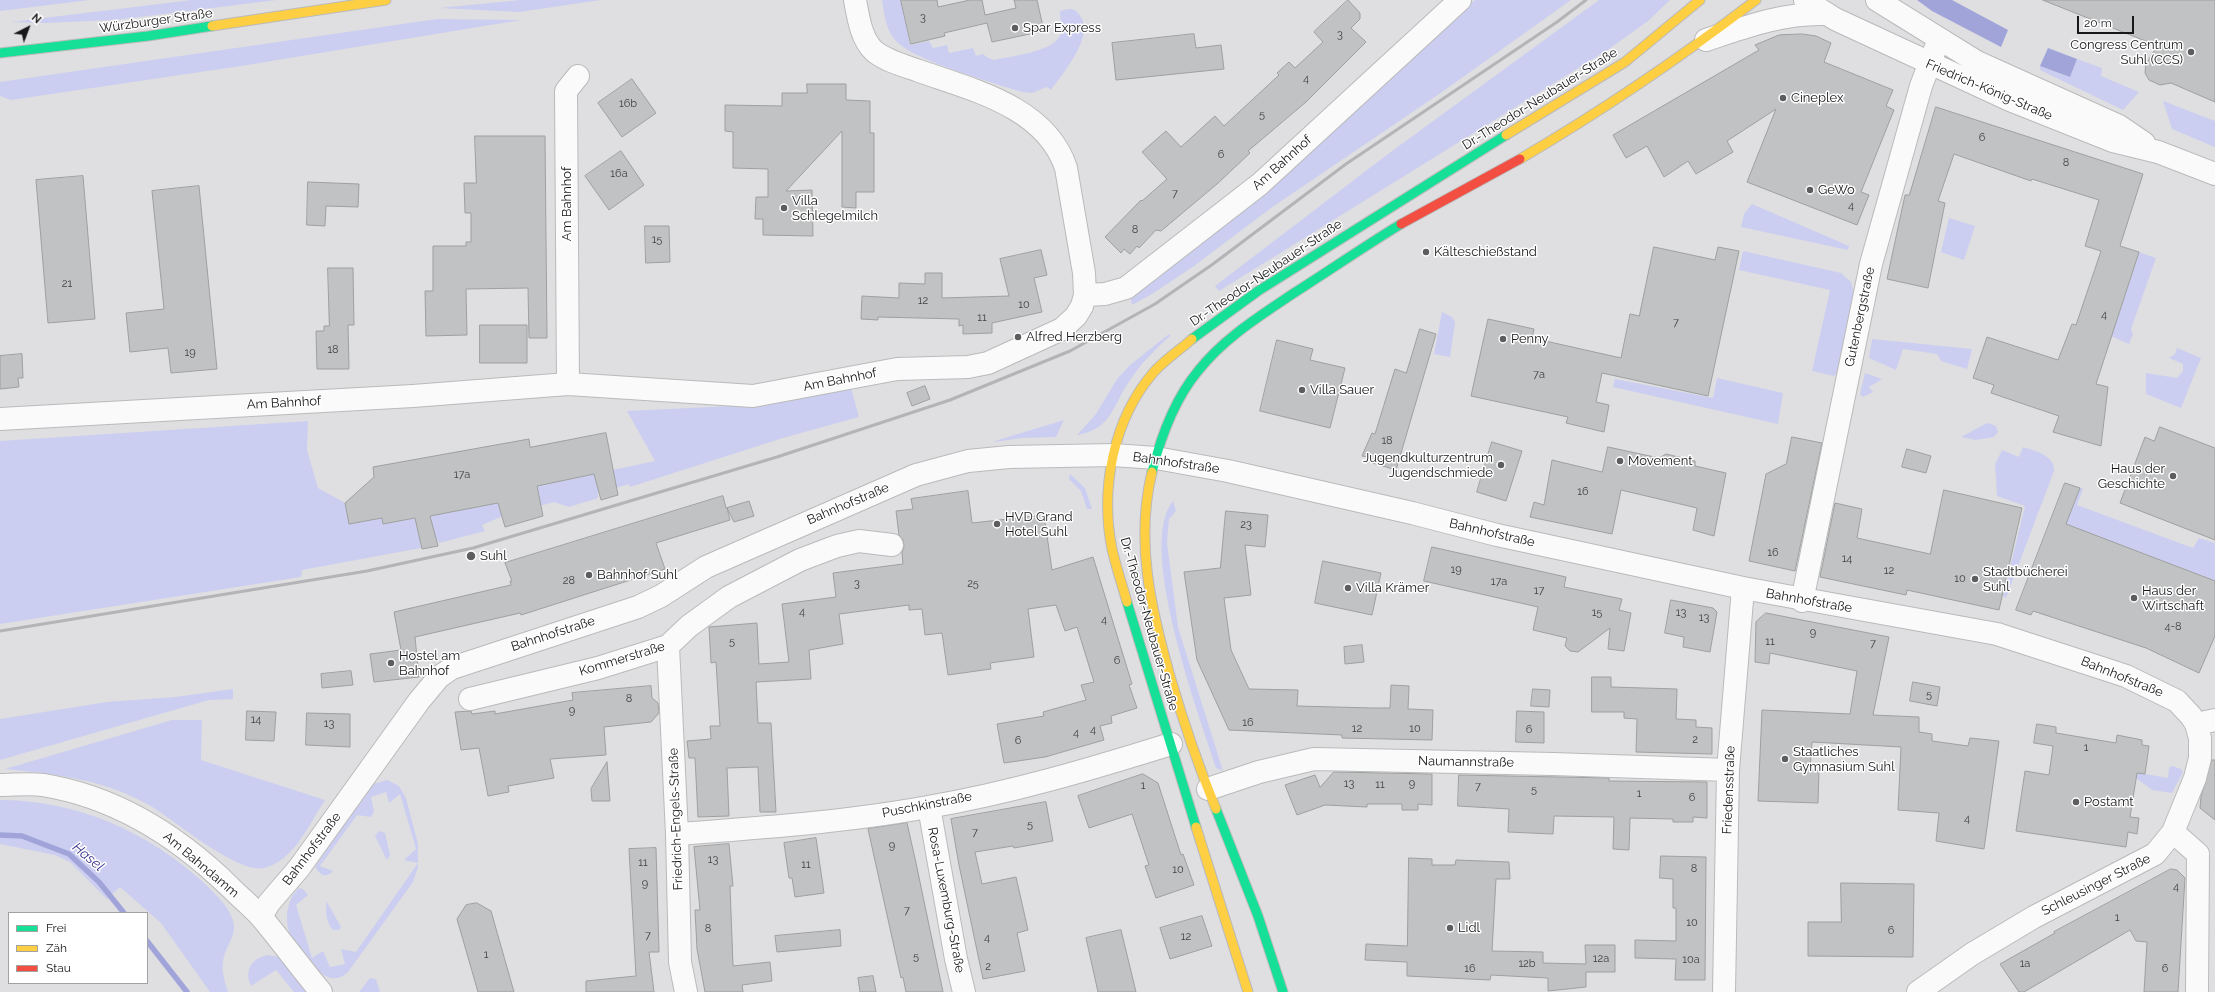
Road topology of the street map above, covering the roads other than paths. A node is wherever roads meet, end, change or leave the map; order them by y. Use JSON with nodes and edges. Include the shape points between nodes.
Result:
{"nodes":[{"id":1,"x":386,"y":0,"type":"edge"},
{"id":2,"x":855,"y":0,"type":"edge"},
{"id":3,"x":1460,"y":0,"type":"edge"},
{"id":4,"x":1700,"y":0,"type":"edge"},
{"id":5,"x":1756,"y":0,"type":"edge"},
{"id":6,"x":1805,"y":0,"type":"edge"},
{"id":7,"x":1877,"y":0,"type":"edge"},
{"id":8,"x":1824,"y":14,"type":"junction"},
{"id":9,"x":1939,"y":40,"type":"junction"},
{"id":10,"x":1703,"y":41,"type":"junction"},
{"id":11,"x":0,"y":54,"type":"edge"},
{"id":12,"x":1928,"y":64,"type":"junction"},
{"id":13,"x":578,"y":76,"type":"dead end"},
{"id":14,"x":2158,"y":152,"type":"junction"},
{"id":15,"x":2215,"y":174,"type":"edge"},
{"id":16,"x":1085,"y":295,"type":"junction"},
{"id":17,"x":568,"y":384,"type":"junction"},
{"id":18,"x":0,"y":419,"type":"edge"},
{"id":19,"x":1113,"y":455,"type":"junction"},
{"id":20,"x":1156,"y":458,"type":"junction"},
{"id":21,"x":892,"y":545,"type":"dead end"},
{"id":22,"x":1743,"y":588,"type":"junction"},
{"id":23,"x":1802,"y":601,"type":"junction"},
{"id":24,"x":668,"y":646,"type":"junction"},
{"id":25,"x":470,"y":699,"type":"dead end"},
{"id":26,"x":2206,"y":722,"type":"edge"},
{"id":27,"x":1171,"y":744,"type":"junction"},
{"id":28,"x":1728,"y":770,"type":"junction"},
{"id":29,"x":0,"y":785,"type":"edge"},
{"id":30,"x":1208,"y":789,"type":"junction"},
{"id":31,"x":929,"y":807,"type":"junction"},
{"id":32,"x":2173,"y":832,"type":"junction"},
{"id":33,"x":678,"y":834,"type":"junction"},
{"id":34,"x":2206,"y":853,"type":"edge"},
{"id":35,"x":261,"y":917,"type":"junction"},
{"id":36,"x":321,"y":992,"type":"edge"},
{"id":37,"x":686,"y":992,"type":"edge"},
{"id":38,"x":964,"y":992,"type":"edge"},
{"id":39,"x":1248,"y":992,"type":"edge"},
{"id":40,"x":1284,"y":992,"type":"edge"},
{"id":41,"x":1724,"y":992,"type":"edge"},
{"id":42,"x":1918,"y":992,"type":"edge"},
{"id":43,"x":2197,"y":992,"type":"edge"}],
"edges":[{"from":1,"to":11,"type":"main road","name":"Würzburger Straße","via":[[148,36]]},
{"from":2,"to":16,"type":"street","name":"Am Bahnhof","via":[[864,33],[874,51],[1011,107],[1040,126],[1054,142],[1066,168],[1084,273]]},
{"from":3,"to":16,"type":"street","name":"Am Bahnhof","via":[[1260,184],[1126,288],[1105,294]]},
{"from":4,"to":19,"type":"main road","name":"Dr.-Theodor-Neubauer-Straße","via":[[1625,62],[1359,226],[1206,328],[1170,357],[1141,389],[1118,435]]},
{"from":5,"to":10,"type":"main road"},
{"from":6,"to":8,"type":"street","name":"Friedrich-König-Straße"},
{"from":7,"to":9,"type":"street","name":"Friedrich-König-Straße"},
{"from":8,"to":10,"type":"street","name":"Friedrich-König-Straße","via":[[1807,13],[1774,18]]},
{"from":8,"to":12,"type":"street","name":"Friedrich-König-Straße"},
{"from":9,"to":12,"type":"street","name":"Gutenbergstraße"},
{"from":9,"to":14,"type":"street","name":"Friedrich-König-Straße","via":[[1977,62],[2119,126]]},
{"from":10,"to":20,"type":"main road","name":"Dr.-Theodor-Neubauer-Straße","via":[[1654,76],[1483,180],[1424,211],[1238,332],[1196,373],[1179,398]]},
{"from":12,"to":14,"type":"street","name":"Friedrich-König-Straße","via":[[2113,141]]},
{"from":12,"to":23,"type":"street","name":"Gutenbergstraße","via":[[1871,264]]},
{"from":13,"to":17,"type":"street","name":"Am Bahnhof","via":[[566,90]]},
{"from":14,"to":15,"type":"street","name":"Friedrich-König-Straße"},
{"from":16,"to":17,"type":"street","name":"Am Bahnhof","via":[[1076,316],[1062,329],[988,363],[968,367],[897,369],[753,396]]},
{"from":17,"to":18,"type":"street","name":"Am Bahnhof"},
{"from":19,"to":20,"type":"street","name":"Bahnhofstraße"},
{"from":19,"to":27,"type":"main road","name":"Dr.-Theodor-Neubauer-Straße","via":[[1108,496],[1112,548],[1139,646]]},
{"from":19,"to":35,"type":"street","name":"Bahnhofstraße","via":[[1009,457],[968,461],[916,475],[706,567],[661,596],[638,607],[452,668],[439,677],[419,701]]},
{"from":20,"to":22,"type":"street","name":"Bahnhofstraße","via":[[1235,473],[1534,543]]},
{"from":20,"to":30,"type":"main road","name":"Dr.-Theodor-Neubauer-Straße","via":[[1146,505],[1143,537],[1148,591],[1169,670]]},
{"from":21,"to":24,"type":"street","name":"Kommerstraße","via":[[859,541],[800,560],[729,597],[689,626]]},
{"from":22,"to":23,"type":"street","name":"Bahnhofstraße"},
{"from":22,"to":28,"type":"street","name":"Friedensstraße"},
{"from":23,"to":26,"type":"street","name":"Bahnhofstraße","via":[[1997,634],[2149,685]]},
{"from":24,"to":25,"type":"street","name":"Kommerstraße","via":[[598,668]]},
{"from":24,"to":33,"type":"street","name":"Friedrich-Engels-Straße"},
{"from":26,"to":32,"type":"street","name":"Schleusinger Straße","via":[[2200,738],[2200,758],[2195,778]]},
{"from":27,"to":31,"type":"street","name":"Puschkinstraße","via":[[1080,773]]},
{"from":27,"to":39,"type":"main road","name":"Dr.-Theodor-Neubauer-Straße"},
{"from":28,"to":30,"type":"street","name":"Naumannstraße","via":[[1314,759],[1259,772]]},
{"from":28,"to":41,"type":"street","name":"Friedensstraße"},
{"from":29,"to":35,"type":"street","name":"Am Bahndamm","via":[[41,785],[78,792],[147,821],[176,840],[218,875]]},
{"from":30,"to":40,"type":"main road","name":"Dr.-Theodor-Neubauer-Straße","via":[[1265,934]]},
{"from":31,"to":33,"type":"street","name":"Puschkinstraße","via":[[810,824]]},
{"from":31,"to":38,"type":"street","name":"Rosa-Luxemburg-Straße"},
{"from":32,"to":34,"type":"street"},
{"from":32,"to":42,"type":"street","name":"Schleusinger Straße","via":[[2155,854],[2034,917],[1972,954]]},
{"from":33,"to":37,"type":"street","name":"Friedrich-Engels-Straße","via":[[680,962]]},
{"from":34,"to":43,"type":"street"},
{"from":35,"to":36,"type":"street","name":"Am Bahndamm"}]}
